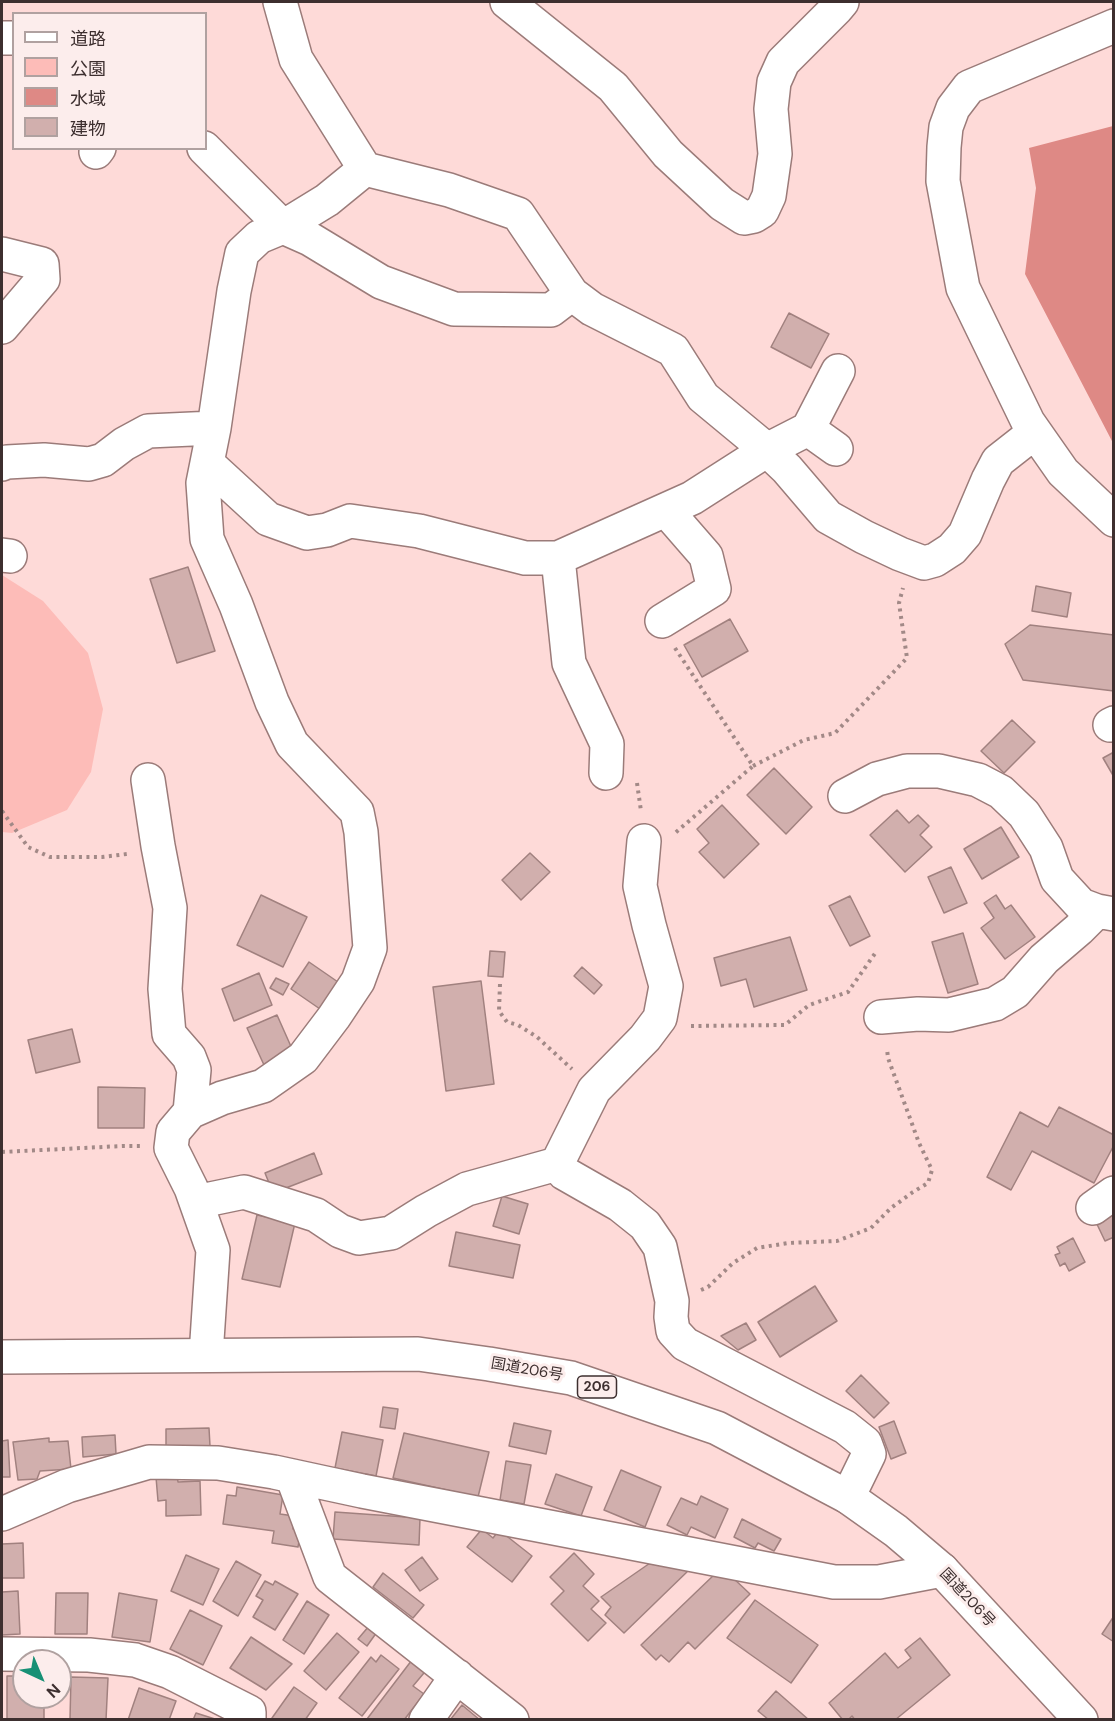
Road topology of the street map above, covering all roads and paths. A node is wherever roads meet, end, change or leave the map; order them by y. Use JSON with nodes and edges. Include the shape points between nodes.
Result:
{"nodes":[{"id":1,"x":280,"y":2,"type":"edge"},
{"id":2,"x":507,"y":2,"type":"edge"},
{"id":3,"x":842,"y":2,"type":"edge"},
{"id":4,"x":1113,"y":26,"type":"edge"},
{"id":5,"x":206,"y":150,"type":"edge"},
{"id":6,"x":364,"y":169,"type":"junction"},
{"id":7,"x":283,"y":227,"type":"junction"},
{"id":8,"x":2,"y":254,"type":"edge"},
{"id":9,"x":572,"y":294,"type":"junction"},
{"id":10,"x":2,"y":327,"type":"edge"},
{"id":11,"x":838,"y":371,"type":"dead end"},
{"id":12,"x":214,"y":428,"type":"junction"},
{"id":13,"x":808,"y":429,"type":"junction"},
{"id":14,"x":1035,"y":432,"type":"junction"},
{"id":15,"x":836,"y":449,"type":"dead end"},
{"id":16,"x":767,"y":450,"type":"junction"},
{"id":17,"x":207,"y":463,"type":"junction"},
{"id":18,"x":2,"y":464,"type":"edge"},
{"id":19,"x":666,"y":510,"type":"junction"},
{"id":20,"x":1113,"y":520,"type":"edge"},
{"id":21,"x":558,"y":558,"type":"junction"},
{"id":22,"x":910,"y":558,"type":"junction"},
{"id":23,"x":662,"y":621,"type":"joint"},
{"id":24,"x":753,"y":766,"type":"junction"},
{"id":25,"x":606,"y":773,"type":"dead end"},
{"id":26,"x":148,"y":780,"type":"dead end"},
{"id":27,"x":845,"y":796,"type":"dead end"},
{"id":28,"x":2,"y":811,"type":"edge"},
{"id":29,"x":155,"y":829,"type":"junction"},
{"id":30,"x":644,"y":849,"type":"joint"},
{"id":31,"x":1105,"y":913,"type":"edge"},
{"id":32,"x":876,"y":952,"type":"dead end"},
{"id":33,"x":500,"y":984,"type":"dead end"},
{"id":34,"x":881,"y":1017,"type":"joint"},
{"id":35,"x":654,"y":1026,"type":"junction"},
{"id":36,"x":594,"y":1090,"type":"junction"},
{"id":37,"x":190,"y":1112,"type":"junction"},
{"id":38,"x":171,"y":1148,"type":"junction"},
{"id":39,"x":2,"y":1152,"type":"edge"},
{"id":40,"x":557,"y":1164,"type":"junction"},
{"id":41,"x":196,"y":1202,"type":"junction"},
{"id":42,"x":672,"y":1300,"type":"junction"},
{"id":43,"x":206,"y":1355,"type":"junction"},
{"id":44,"x":2,"y":1357,"type":"edge"},
{"id":45,"x":292,"y":1476,"type":"junction"},
{"id":46,"x":848,"y":1497,"type":"junction"},
{"id":47,"x":2,"y":1514,"type":"edge"},
{"id":48,"x":942,"y":1570,"type":"junction"},
{"id":49,"x":2,"y":1654,"type":"edge"},
{"id":50,"x":457,"y":1676,"type":"junction"},
{"id":51,"x":249,"y":1719,"type":"edge"},
{"id":52,"x":426,"y":1719,"type":"edge"},
{"id":53,"x":512,"y":1719,"type":"edge"},
{"id":54,"x":1081,"y":1719,"type":"edge"}],
"edges":[{"from":1,"to":6,"type":"main road","via":[[296,59]]},
{"from":2,"to":3,"type":"main road","via":[[613,87],[668,154],[722,204],[744,218],[762,211],[769,196],[775,154],[771,109],[774,82],[783,62]]},
{"from":4,"to":14,"type":"main road","via":[[969,87],[945,127],[943,181],[963,288]]},
{"from":5,"to":7,"type":"main road"},
{"from":6,"to":7,"type":"main road","via":[[327,200]]},
{"from":6,"to":9,"type":"main road","via":[[449,190],[518,214]]},
{"from":7,"to":9,"type":"main road","via":[[381,282],[454,309],[551,310]]},
{"from":7,"to":12,"type":"main road","via":[[259,237],[242,253]]},
{"from":8,"to":10,"type":"main road","via":[[42,264],[43,279]]},
{"from":9,"to":16,"type":"main road","via":[[592,309],[673,350],[703,397]]},
{"from":11,"to":13,"type":"main road"},
{"from":12,"to":17,"type":"main road"},
{"from":12,"to":18,"type":"main road","via":[[148,431],[103,460],[89,464],[44,460]]},
{"from":13,"to":15,"type":"main road"},
{"from":13,"to":16,"type":"main road"},
{"from":14,"to":20,"type":"main road","via":[[1063,472]]},
{"from":14,"to":22,"type":"main road","via":[[998,461],[965,534],[952,549],[924,563]]},
{"from":16,"to":19,"type":"main road"},
{"from":16,"to":22,"type":"main road","via":[[828,517]]},
{"from":17,"to":21,"type":"main road","via":[[268,519],[307,533],[350,521],[419,531],[525,558]]},
{"from":17,"to":37,"type":"main road","via":[[203,483],[207,539],[272,702],[292,744],[357,813],[370,948],[358,981],[303,1058],[263,1086]]},
{"from":19,"to":21,"type":"main road"},
{"from":19,"to":23,"type":"main road","via":[[706,556],[714,589]]},
{"from":21,"to":25,"type":"main road","via":[[568,663],[607,744]]},
{"from":22,"to":24,"type":"path","via":[[899,603],[907,658],[834,733],[804,740]]},
{"from":23,"to":24,"type":"path","via":[[660,625]]},
{"from":24,"to":30,"type":"path","via":[[655,850]]},
{"from":26,"to":29,"type":"main road"},
{"from":27,"to":31,"type":"main road","via":[[877,779],[907,771],[939,771],[978,780],[1001,792],[1024,814],[1046,848],[1057,879],[1081,905]]},
{"from":28,"to":29,"type":"path","via":[[28,847],[50,857],[132,853]]},
{"from":29,"to":37,"type":"main road","via":[[170,908],[165,989],[169,1034],[189,1057],[194,1070]]},
{"from":30,"to":35,"type":"main road","via":[[640,886],[666,986],[660,1018]]},
{"from":31,"to":34,"type":"main road","via":[[1079,929],[1044,958],[1015,992],[995,1004],[949,1015]]},
{"from":32,"to":35,"type":"path","via":[[848,992],[809,1005],[785,1025]]},
{"from":33,"to":36,"type":"path","via":[[499,1011],[507,1022],[537,1037]]},
{"from":34,"to":42,"type":"path","via":[[888,1058],[932,1170],[928,1183],[891,1208],[871,1228],[837,1241],[757,1248],[733,1263],[708,1287]]},
{"from":35,"to":36,"type":"main road"},
{"from":36,"to":40,"type":"main road"},
{"from":37,"to":38,"type":"main road","via":[[173,1132]]},
{"from":38,"to":39,"type":"path","via":[[122,1146]]},
{"from":38,"to":41,"type":"main road"},
{"from":40,"to":41,"type":"main road","via":[[467,1189],[391,1233],[359,1238],[316,1215],[244,1192]]},
{"from":40,"to":42,"type":"main road","via":[[564,1173],[620,1205],[645,1225],[660,1247]]},
{"from":41,"to":43,"type":"main road","via":[[213,1250]]},
{"from":42,"to":46,"type":"main road","via":[[673,1332],[685,1344],[845,1427],[864,1443],[869,1454]]},
{"from":43,"to":44,"type":"main road","name":"国道206号","number":"206"},
{"from":43,"to":46,"type":"main road","name":"国道206号","number":"206","via":[[418,1354],[571,1378],[717,1428]]},
{"from":45,"to":47,"type":"main road","via":[[218,1463],[149,1462],[67,1486]]},
{"from":45,"to":48,"type":"main road","via":[[834,1582],[879,1582]]},
{"from":45,"to":50,"type":"main road","via":[[330,1577]]},
{"from":46,"to":48,"type":"main road","name":"国道206号","number":"206"},
{"from":48,"to":54,"type":"main road","name":"国道206号","number":"206"},
{"from":49,"to":51,"type":"main road","via":[[135,1660],[170,1672],[249,1712]]},
{"from":50,"to":52,"type":"main road"},
{"from":50,"to":53,"type":"main road"}]}
